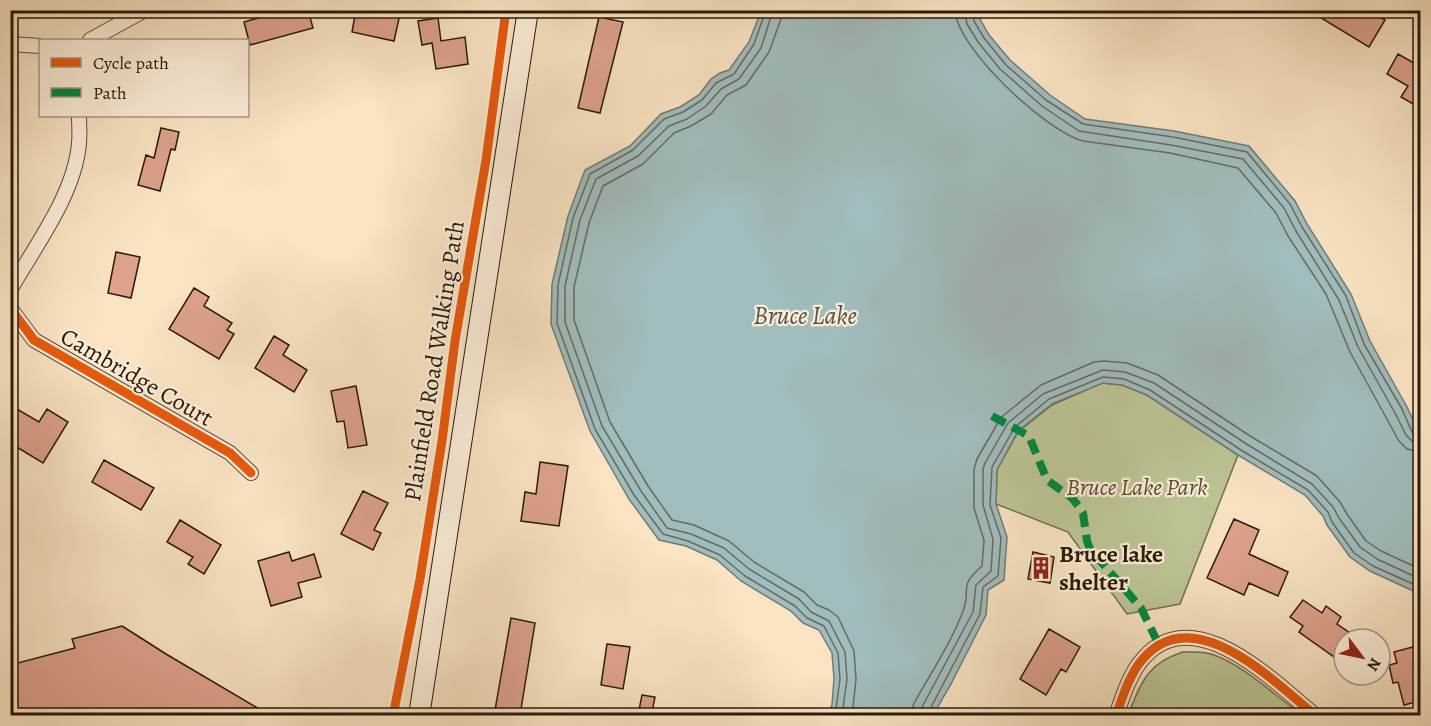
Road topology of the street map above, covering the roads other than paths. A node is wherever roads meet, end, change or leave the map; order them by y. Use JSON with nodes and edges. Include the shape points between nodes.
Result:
{"nodes":[{"id":1,"x":145,"y":10,"type":"edge"},
{"id":2,"x":528,"y":10,"type":"edge"},
{"id":3,"x":92,"y":39,"type":"edge"},
{"id":4,"x":10,"y":44,"type":"edge"},
{"id":5,"x":39,"y":46,"type":"edge"},
{"id":6,"x":79,"y":117,"type":"edge"},
{"id":7,"x":10,"y":290,"type":"edge"},
{"id":8,"x":10,"y":308,"type":"edge"},
{"id":9,"x":251,"y":473,"type":"dead end"},
{"id":10,"x":419,"y":716,"type":"edge"},
{"id":11,"x":1116,"y":716,"type":"edge"},
{"id":12,"x":1316,"y":716,"type":"edge"}],
"edges":[{"from":1,"to":3,"type":"street"},
{"from":2,"to":10,"type":"main road"},
{"from":4,"to":5,"type":"street"},
{"from":6,"to":7,"type":"street","via":[[79,144],[72,175]]},
{"from":8,"to":9,"type":"street","name":"Cambridge Court","via":[[34,340],[230,453]]},
{"from":11,"to":12,"type":"street","via":[[1140,663],[1168,641],[1191,637],[1225,647],[1248,661]]}]}
